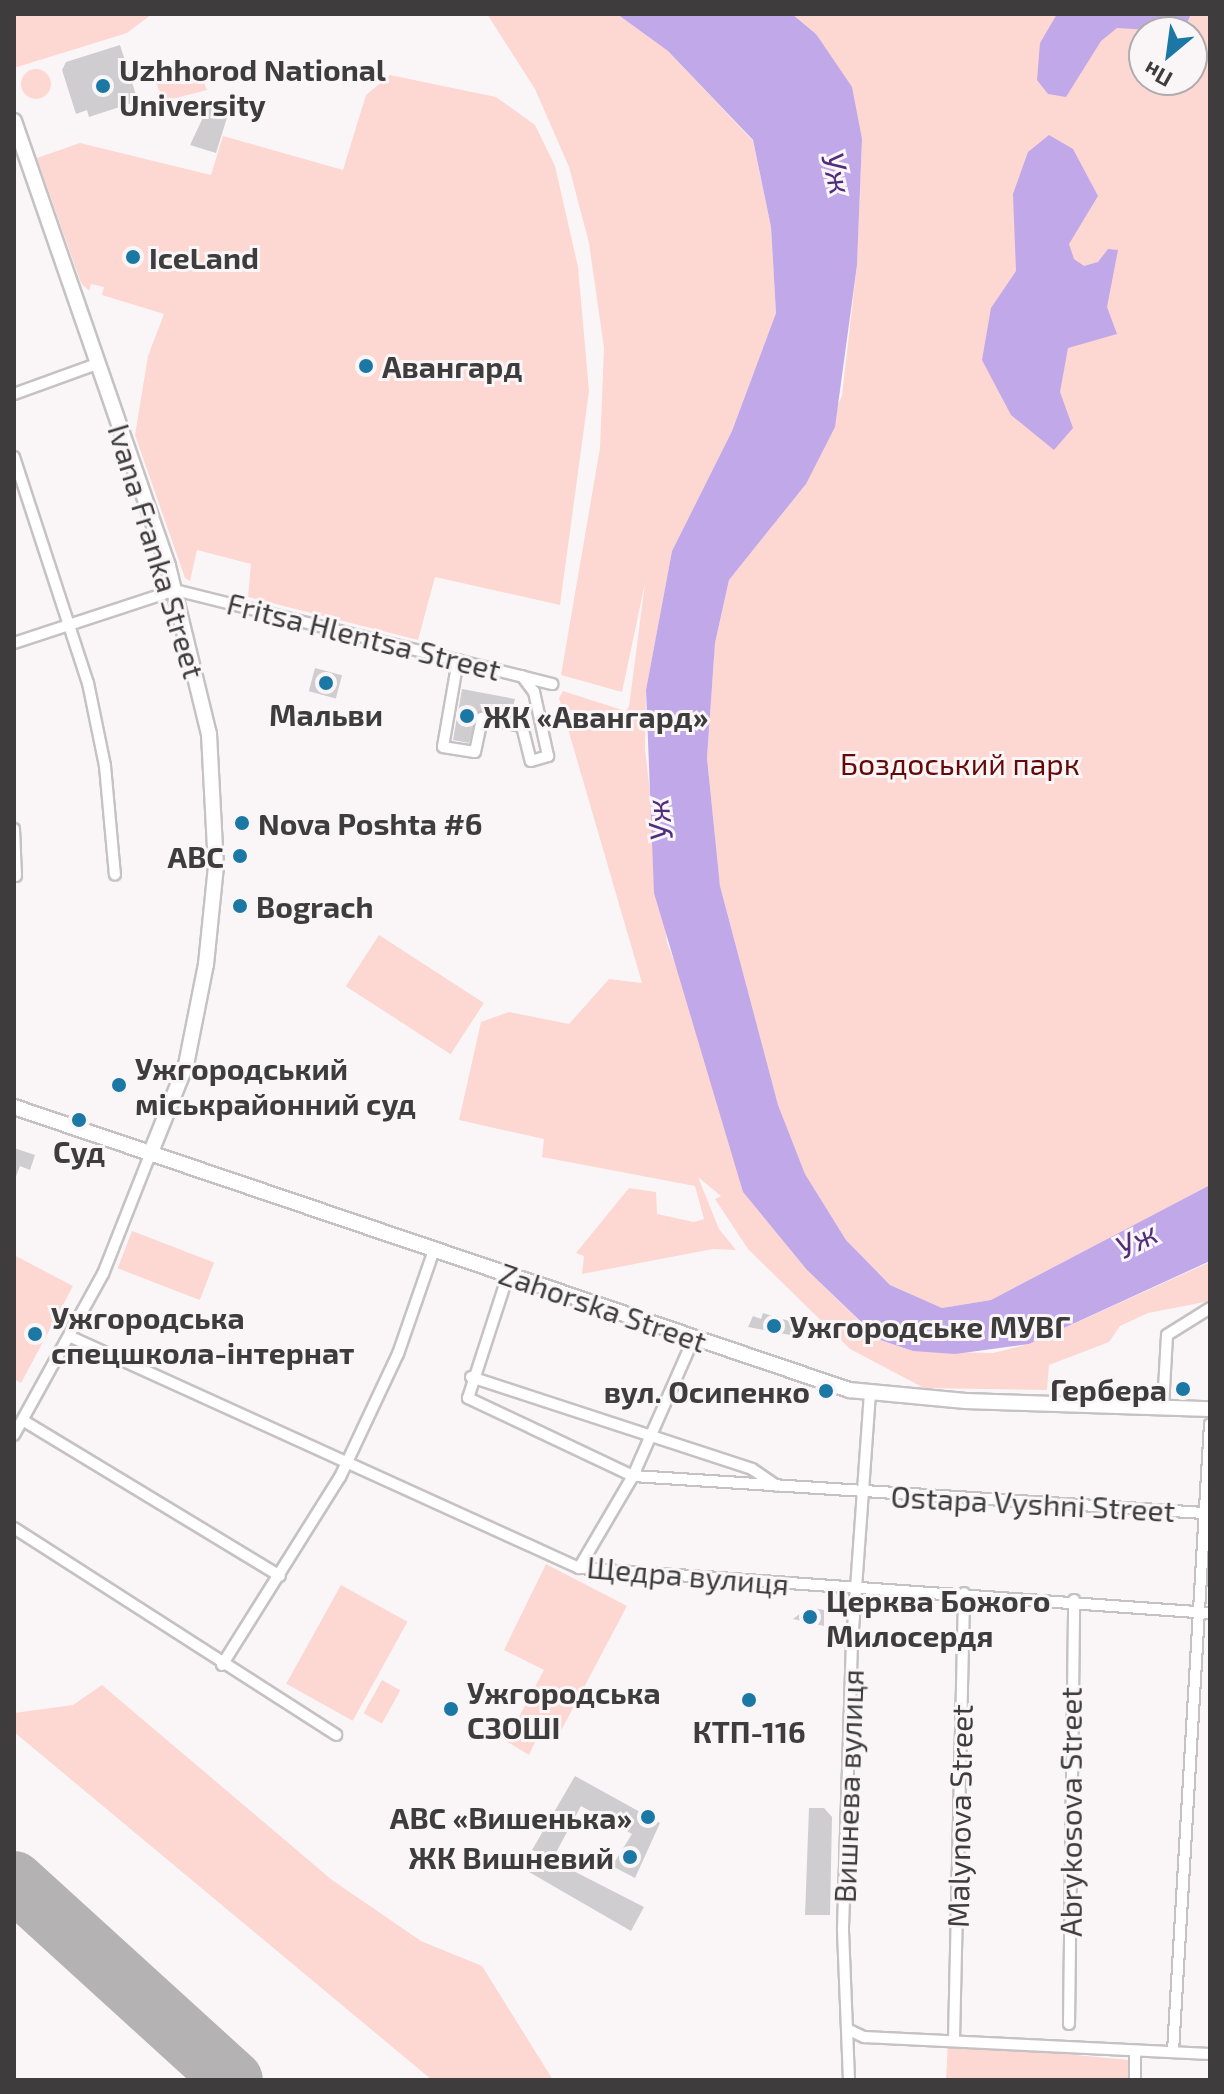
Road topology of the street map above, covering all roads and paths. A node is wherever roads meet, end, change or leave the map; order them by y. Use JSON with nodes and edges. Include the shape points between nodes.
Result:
{"nodes":[{"id":1,"x":14,"y":121,"type":"edge"},
{"id":2,"x":97,"y":364,"type":"junction"},
{"id":3,"x":14,"y":394,"type":"edge"},
{"id":4,"x":14,"y":457,"type":"edge"},
{"id":5,"x":175,"y":590,"type":"junction"},
{"id":6,"x":69,"y":622,"type":"junction"},
{"id":7,"x":14,"y":643,"type":"edge"},
{"id":8,"x":458,"y":660,"type":"junction"},
{"id":9,"x":522,"y":676,"type":"junction"},
{"id":10,"x":552,"y":684,"type":"dead end"},
{"id":11,"x":14,"y":829,"type":"edge"},
{"id":12,"x":115,"y":875,"type":"dead end"},
{"id":13,"x":16,"y":876,"type":"edge"},
{"id":14,"x":14,"y":1107,"type":"edge"},
{"id":15,"x":151,"y":1152,"type":"junction"},
{"id":16,"x":434,"y":1250,"type":"junction"},
{"id":17,"x":508,"y":1275,"type":"junction"},
{"id":18,"x":1210,"y":1308,"type":"edge"},
{"id":19,"x":71,"y":1337,"type":"junction"},
{"id":20,"x":694,"y":1338,"type":"junction"},
{"id":21,"x":471,"y":1377,"type":"junction"},
{"id":22,"x":870,"y":1395,"type":"junction"},
{"id":23,"x":1163,"y":1407,"type":"junction"},
{"id":24,"x":1210,"y":1409,"type":"edge"},
{"id":25,"x":24,"y":1421,"type":"junction"},
{"id":26,"x":1210,"y":1424,"type":"edge"},
{"id":27,"x":14,"y":1435,"type":"edge"},
{"id":28,"x":651,"y":1435,"type":"junction"},
{"id":29,"x":348,"y":1461,"type":"junction"},
{"id":30,"x":633,"y":1476,"type":"junction"},
{"id":31,"x":777,"y":1486,"type":"junction"},
{"id":32,"x":864,"y":1493,"type":"junction"},
{"id":33,"x":1203,"y":1513,"type":"junction"},
{"id":34,"x":14,"y":1528,"type":"edge"},
{"id":35,"x":579,"y":1568,"type":"junction"},
{"id":36,"x":280,"y":1576,"type":"junction"},
{"id":37,"x":858,"y":1586,"type":"junction"},
{"id":38,"x":964,"y":1593,"type":"junction"},
{"id":39,"x":1074,"y":1600,"type":"junction"},
{"id":40,"x":1194,"y":1610,"type":"junction"},
{"id":41,"x":1210,"y":1613,"type":"edge"},
{"id":42,"x":222,"y":1665,"type":"junction"},
{"id":43,"x":336,"y":1735,"type":"dead end"},
{"id":44,"x":1069,"y":2024,"type":"dead end"},
{"id":45,"x":849,"y":2030,"type":"junction"},
{"id":46,"x":954,"y":2039,"type":"junction"},
{"id":47,"x":1135,"y":2051,"type":"junction"},
{"id":48,"x":1173,"y":2052,"type":"junction"},
{"id":49,"x":1210,"y":2054,"type":"edge"},
{"id":50,"x":849,"y":2080,"type":"edge"},
{"id":51,"x":1135,"y":2080,"type":"edge"}],
"edges":[{"from":1,"to":2,"type":"street","name":"Ivana Franka Street"},
{"from":2,"to":3,"type":"street"},
{"from":2,"to":5,"type":"street","name":"Ivana Franka Street"},
{"from":4,"to":6,"type":"street"},
{"from":5,"to":6,"type":"street"},
{"from":5,"to":8,"type":"street","name":"Fritsa Hlentsa Street"},
{"from":5,"to":15,"type":"street","name":"Ivana Franka Street","via":[[209,734],[216,866],[193,1039]]},
{"from":6,"to":7,"type":"street"},
{"from":6,"to":12,"type":"street","via":[[103,753]]},
{"from":8,"to":9,"type":"street","name":"Fritsa Hlentsa Street"},
{"from":8,"to":9,"type":"street","via":[[443,747],[475,752],[482,718],[522,726],[531,761],[548,756],[534,692]]},
{"from":9,"to":10,"type":"street","name":"Fritsa Hlentsa Street"},
{"from":11,"to":13,"type":"street"},
{"from":14,"to":15,"type":"street","name":"Zahorska Street"},
{"from":15,"to":16,"type":"street","name":"Zahorska Street"},
{"from":15,"to":19,"type":"street","name":"Ivana Franka Street"},
{"from":16,"to":17,"type":"street","name":"Zahorska Street"},
{"from":16,"to":29,"type":"street","via":[[398,1354]]},
{"from":17,"to":20,"type":"street","name":"Zahorska Street"},
{"from":17,"to":21,"type":"street"},
{"from":18,"to":23,"type":"street","via":[[1167,1335]]},
{"from":19,"to":25,"type":"street","name":"Ivana Franka Street"},
{"from":19,"to":29,"type":"street","name":"Щедра вулиця"},
{"from":20,"to":22,"type":"street","name":"Zahorska Street"},
{"from":20,"to":28,"type":"street"},
{"from":21,"to":28,"type":"street"},
{"from":21,"to":30,"type":"street","via":[[467,1391],[473,1404]]},
{"from":22,"to":23,"type":"street","name":"Zahorska Street"},
{"from":22,"to":32,"type":"street","name":"Вишнева вулиця"},
{"from":23,"to":24,"type":"street","name":"Zahorska Street"},
{"from":25,"to":27,"type":"street","name":"Ivana Franka Street"},
{"from":25,"to":36,"type":"street"},
{"from":26,"to":33,"type":"street"},
{"from":28,"to":30,"type":"street"},
{"from":28,"to":31,"type":"street","via":[[752,1469]]},
{"from":29,"to":35,"type":"street","name":"Щедра вулиця"},
{"from":29,"to":36,"type":"street"},
{"from":30,"to":31,"type":"street","name":"Ostapa Vyshni Street"},
{"from":30,"to":35,"type":"street"},
{"from":31,"to":32,"type":"street","name":"Ostapa Vyshni Street"},
{"from":32,"to":33,"type":"street","name":"Ostapa Vyshni Street"},
{"from":32,"to":37,"type":"street","name":"Вишнева вулиця"},
{"from":33,"to":40,"type":"street"},
{"from":34,"to":42,"type":"street"},
{"from":35,"to":37,"type":"street","name":"Щедра вулиця"},
{"from":36,"to":42,"type":"street"},
{"from":37,"to":38,"type":"street","name":"Щедра вулиця"},
{"from":37,"to":45,"type":"street","name":"Вишнева вулиця","via":[[843,1928],[842,2006]]},
{"from":38,"to":39,"type":"street","name":"Щедра вулиця"},
{"from":38,"to":46,"type":"street","name":"Malynova Street"},
{"from":39,"to":40,"type":"street","name":"Щедра вулиця"},
{"from":39,"to":44,"type":"street","name":"Abrykosova Street"},
{"from":40,"to":41,"type":"street","name":"Щедра вулиця"},
{"from":40,"to":48,"type":"street"},
{"from":42,"to":43,"type":"street"},
{"from":45,"to":46,"type":"street","via":[[864,2037]]},
{"from":45,"to":50,"type":"street","name":"Вишнева вулиця"},
{"from":46,"to":47,"type":"street"},
{"from":47,"to":48,"type":"street"},
{"from":47,"to":51,"type":"street"},
{"from":48,"to":49,"type":"street"}]}
